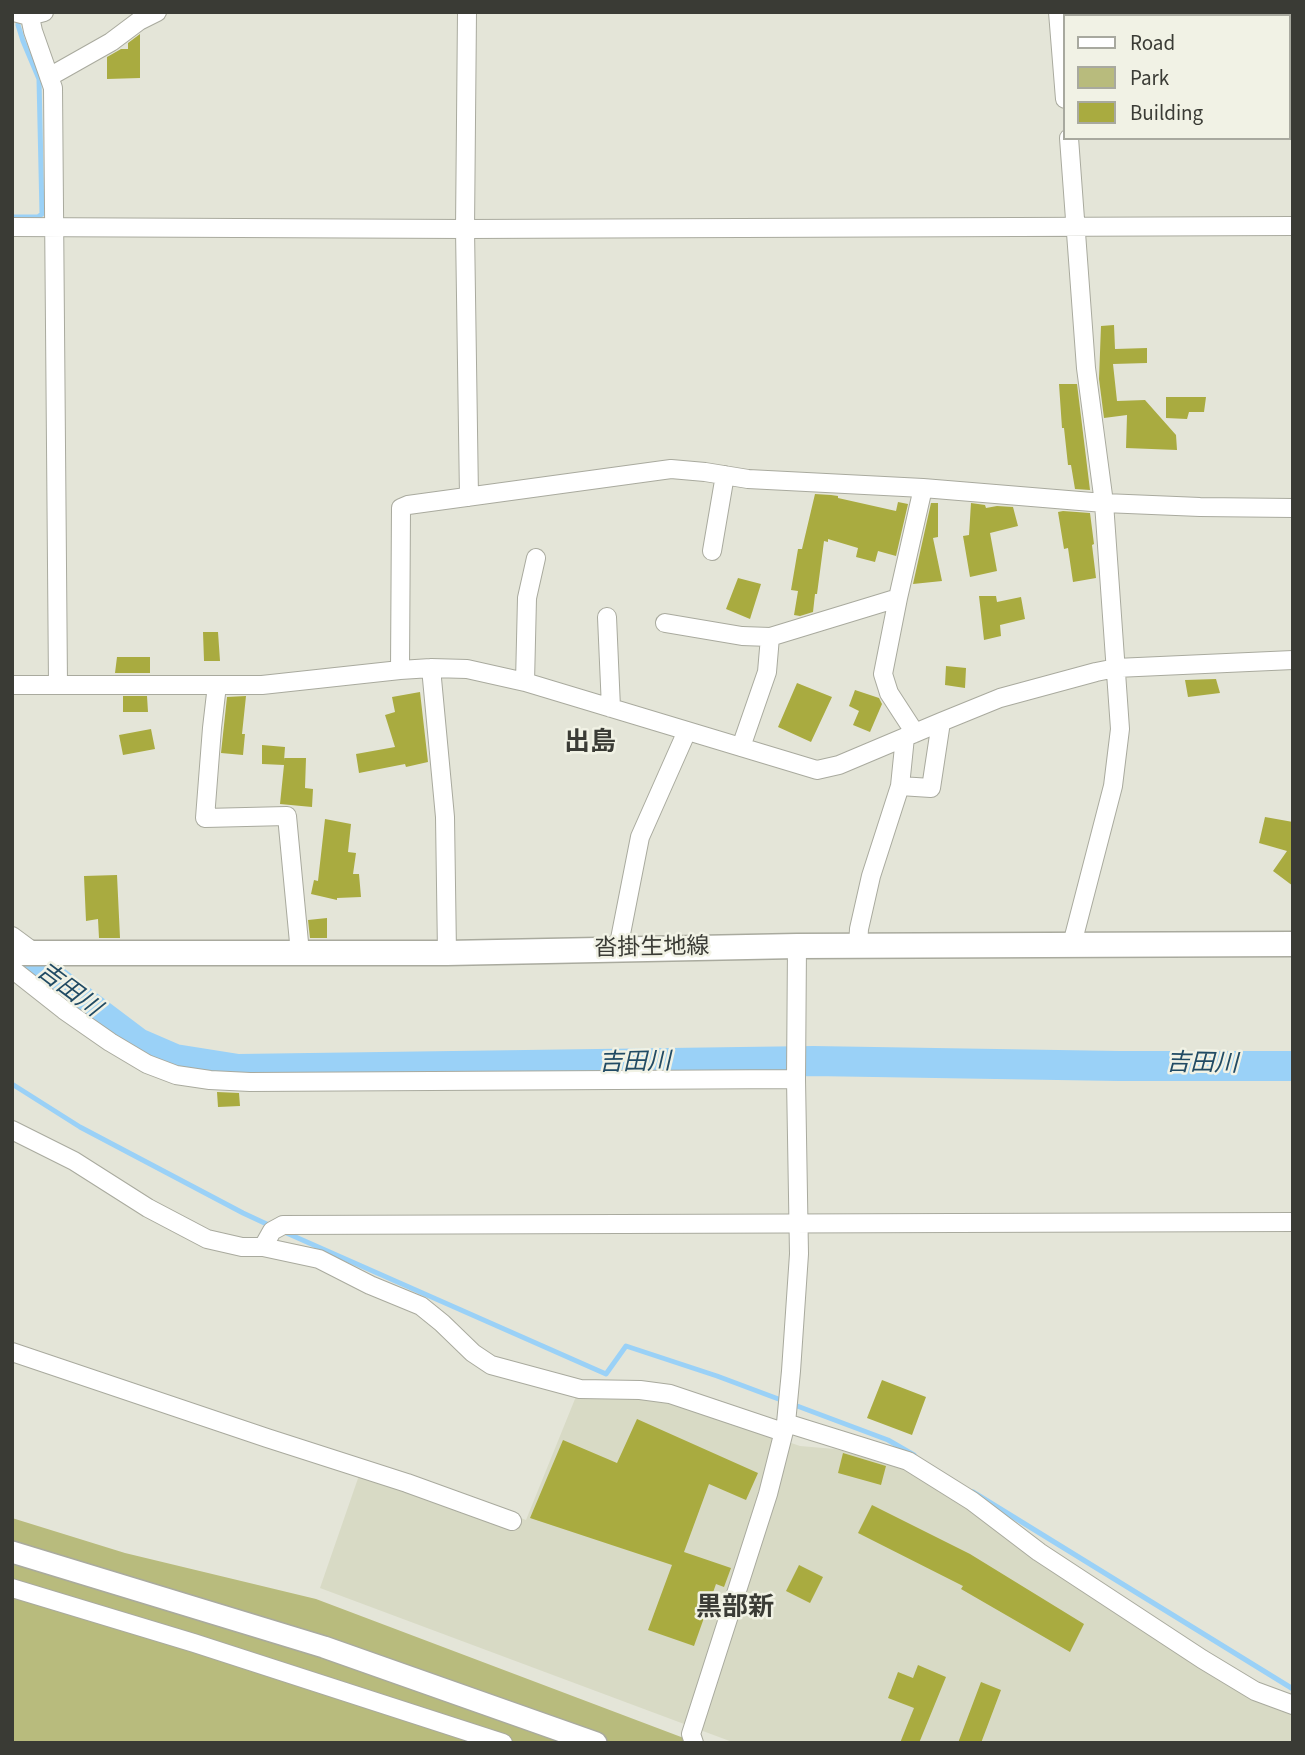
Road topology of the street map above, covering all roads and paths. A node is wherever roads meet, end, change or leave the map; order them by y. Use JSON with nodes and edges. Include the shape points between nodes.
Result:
{"nodes":[{"id":1,"x":158,"y":12,"type":"edge"},
{"id":2,"x":467,"y":12,"type":"edge"},
{"id":3,"x":1058,"y":12,"type":"edge"},
{"id":4,"x":29,"y":13,"type":"edge"},
{"id":5,"x":49,"y":77,"type":"junction"},
{"id":6,"x":1064,"y":87,"type":"edge"},
{"id":7,"x":1069,"y":140,"type":"edge"},
{"id":8,"x":1293,"y":226,"type":"edge"},
{"id":9,"x":1076,"y":227,"type":"junction"},
{"id":10,"x":12,"y":228,"type":"edge"},
{"id":11,"x":54,"y":228,"type":"junction"},
{"id":12,"x":465,"y":229,"type":"junction"},
{"id":13,"x":725,"y":475,"type":"junction"},
{"id":14,"x":923,"y":488,"type":"junction"},
{"id":15,"x":469,"y":497,"type":"junction"},
{"id":16,"x":1104,"y":503,"type":"junction"},
{"id":17,"x":1293,"y":508,"type":"edge"},
{"id":18,"x":712,"y":551,"type":"dead end"},
{"id":19,"x":536,"y":558,"type":"dead end"},
{"id":20,"x":898,"y":598,"type":"junction"},
{"id":21,"x":607,"y":617,"type":"dead end"},
{"id":22,"x":664,"y":623,"type":"dead end"},
{"id":23,"x":769,"y":637,"type":"junction"},
{"id":24,"x":1293,"y":660,"type":"edge"},
{"id":25,"x":431,"y":668,"type":"junction"},
{"id":26,"x":1116,"y":668,"type":"junction"},
{"id":27,"x":400,"y":670,"type":"junction"},
{"id":28,"x":525,"y":682,"type":"junction"},
{"id":29,"x":58,"y":684,"type":"junction"},
{"id":30,"x":12,"y":685,"type":"edge"},
{"id":31,"x":217,"y":685,"type":"junction"},
{"id":32,"x":611,"y":708,"type":"junction"},
{"id":33,"x":941,"y":722,"type":"junction"},
{"id":34,"x":687,"y":731,"type":"junction"},
{"id":35,"x":910,"y":735,"type":"junction"},
{"id":36,"x":741,"y":747,"type":"junction"},
{"id":37,"x":900,"y":786,"type":"junction"},
{"id":38,"x":12,"y":936,"type":"edge"},
{"id":39,"x":1072,"y":944,"type":"junction"},
{"id":40,"x":1293,"y":944,"type":"edge"},
{"id":41,"x":797,"y":946,"type":"junction"},
{"id":42,"x":858,"y":946,"type":"junction"},
{"id":43,"x":618,"y":950,"type":"junction"},
{"id":44,"x":27,"y":953,"type":"edge"},
{"id":45,"x":300,"y":953,"type":"junction"},
{"id":46,"x":447,"y":953,"type":"junction"},
{"id":47,"x":12,"y":969,"type":"edge"},
{"id":48,"x":796,"y":1079,"type":"junction"},
{"id":49,"x":12,"y":1130,"type":"edge"},
{"id":50,"x":1293,"y":1222,"type":"edge"},
{"id":51,"x":799,"y":1224,"type":"junction"},
{"id":52,"x":264,"y":1247,"type":"junction"},
{"id":53,"x":12,"y":1352,"type":"edge"},
{"id":54,"x":785,"y":1427,"type":"junction"},
{"id":55,"x":512,"y":1521,"type":"dead end"},
{"id":56,"x":12,"y":1552,"type":"edge"},
{"id":57,"x":12,"y":1588,"type":"edge"},
{"id":58,"x":1293,"y":1705,"type":"edge"},
{"id":59,"x":503,"y":1743,"type":"edge"},
{"id":60,"x":596,"y":1743,"type":"edge"},
{"id":61,"x":694,"y":1743,"type":"edge"}],
"edges":[{"from":1,"to":5,"type":"street"},
{"from":2,"to":12,"type":"street"},
{"from":3,"to":6,"type":"street"},
{"from":4,"to":5,"type":"street"},
{"from":5,"to":11,"type":"street","via":[[53,88]]},
{"from":7,"to":9,"type":"street"},
{"from":8,"to":9,"type":"street"},
{"from":9,"to":12,"type":"street"},
{"from":9,"to":16,"type":"street","via":[[1086,368]]},
{"from":10,"to":11,"type":"street"},
{"from":11,"to":12,"type":"street"},
{"from":11,"to":29,"type":"street"},
{"from":12,"to":15,"type":"street"},
{"from":13,"to":14,"type":"street"},
{"from":13,"to":15,"type":"street","via":[[671,469]]},
{"from":13,"to":18,"type":"street"},
{"from":14,"to":16,"type":"street"},
{"from":14,"to":20,"type":"street"},
{"from":15,"to":27,"type":"street","via":[[401,508]]},
{"from":16,"to":17,"type":"street"},
{"from":16,"to":26,"type":"street"},
{"from":19,"to":28,"type":"street","via":[[527,598]]},
{"from":20,"to":23,"type":"street"},
{"from":20,"to":35,"type":"street","via":[[883,674]]},
{"from":21,"to":32,"type":"street"},
{"from":22,"to":23,"type":"street"},
{"from":23,"to":36,"type":"street","via":[[767,672]]},
{"from":24,"to":26,"type":"street"},
{"from":25,"to":27,"type":"street"},
{"from":25,"to":28,"type":"street","via":[[467,669]]},
{"from":25,"to":46,"type":"street","via":[[445,817]]},
{"from":26,"to":33,"type":"street","via":[[1000,698]]},
{"from":26,"to":39,"type":"street","via":[[1121,729],[1113,786]]},
{"from":27,"to":31,"type":"street","via":[[262,685]]},
{"from":28,"to":32,"type":"street"},
{"from":29,"to":30,"type":"street"},
{"from":29,"to":31,"type":"street"},
{"from":31,"to":45,"type":"street","via":[[205,818],[288,816]]},
{"from":32,"to":34,"type":"street"},
{"from":33,"to":35,"type":"street"},
{"from":33,"to":37,"type":"street","via":[[931,788]]},
{"from":34,"to":36,"type":"street"},
{"from":34,"to":43,"type":"street","via":[[640,837]]},
{"from":35,"to":36,"type":"street","via":[[817,770]]},
{"from":35,"to":37,"type":"street"},
{"from":37,"to":42,"type":"street","via":[[871,876]]},
{"from":38,"to":44,"type":"street"},
{"from":39,"to":40,"type":"main road","name":"沓掛生地線"},
{"from":39,"to":42,"type":"main road","name":"沓掛生地線"},
{"from":41,"to":42,"type":"main road","name":"沓掛生地線"},
{"from":41,"to":43,"type":"main road","name":"沓掛生地線"},
{"from":41,"to":48,"type":"street"},
{"from":43,"to":46,"type":"main road","name":"沓掛生地線"},
{"from":44,"to":45,"type":"main road","name":"沓掛生地線"},
{"from":45,"to":46,"type":"main road","name":"沓掛生地線"},
{"from":47,"to":48,"type":"street","via":[[64,1010],[147,1064],[176,1075],[210,1080]]},
{"from":48,"to":51,"type":"street"},
{"from":49,"to":52,"type":"street","via":[[207,1239]]},
{"from":50,"to":51,"type":"street"},
{"from":51,"to":52,"type":"street","via":[[283,1225],[272,1231]]},
{"from":51,"to":54,"type":"street"},
{"from":52,"to":54,"type":"street","via":[[319,1259],[421,1306],[491,1365],[580,1389],[670,1394]]},
{"from":53,"to":55,"type":"street"},
{"from":54,"to":58,"type":"street","via":[[908,1461],[1202,1659],[1255,1691]]},
{"from":54,"to":61,"type":"street","via":[[691,1734]]},
{"from":56,"to":60,"type":"street","via":[[324,1647]]},
{"from":57,"to":59,"type":"street"}]}
